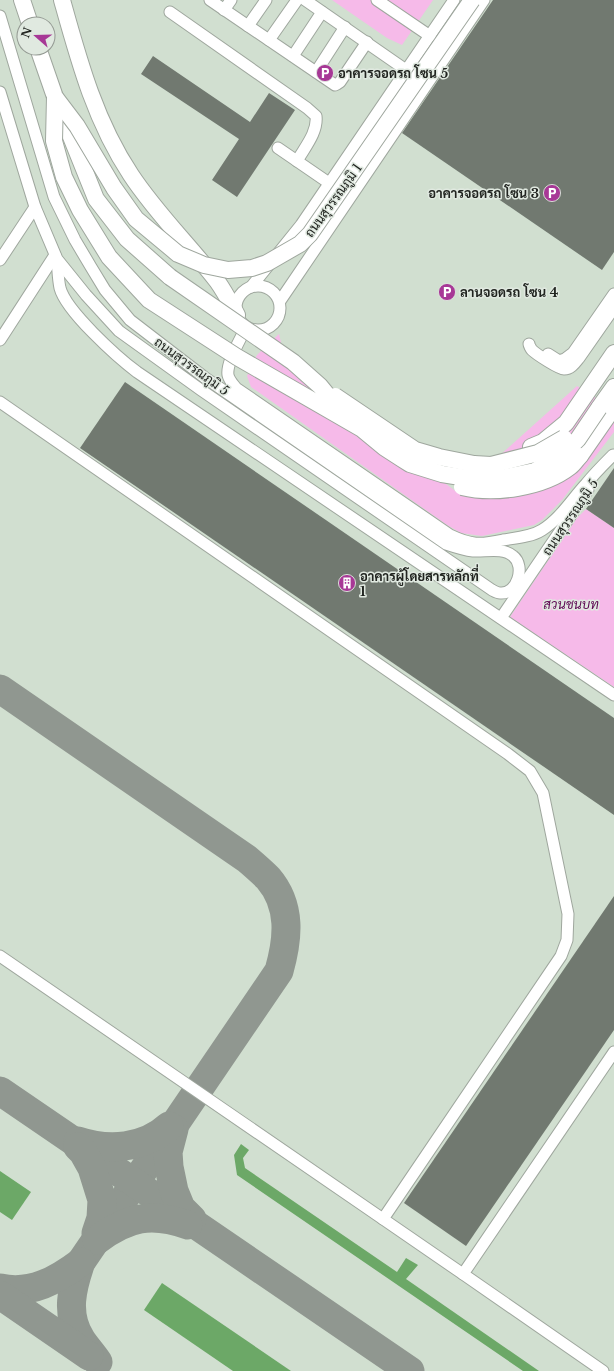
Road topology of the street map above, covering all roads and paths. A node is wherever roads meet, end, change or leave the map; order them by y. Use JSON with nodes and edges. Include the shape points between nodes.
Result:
{"nodes":[{"id":1,"x":22,"y":0,"type":"edge"},
{"id":2,"x":62,"y":0,"type":"edge"},
{"id":3,"x":210,"y":0,"type":"edge"},
{"id":4,"x":231,"y":0,"type":"edge"},
{"id":5,"x":266,"y":0,"type":"edge"},
{"id":6,"x":297,"y":0,"type":"edge"},
{"id":7,"x":305,"y":0,"type":"edge"},
{"id":8,"x":377,"y":0,"type":"edge"},
{"id":9,"x":454,"y":0,"type":"edge"},
{"id":10,"x":478,"y":1,"type":"edge"},
{"id":11,"x":224,"y":10,"type":"junction"},
{"id":12,"x":170,"y":12,"type":"dead end"},
{"id":13,"x":322,"y":12,"type":"junction"},
{"id":14,"x":0,"y":16,"type":"edge"},
{"id":15,"x":27,"y":16,"type":"edge"},
{"id":16,"x":248,"y":26,"type":"junction"},
{"id":17,"x":345,"y":27,"type":"junction"},
{"id":18,"x":430,"y":36,"type":"junction"},
{"id":19,"x":269,"y":40,"type":"junction"},
{"id":20,"x":366,"y":42,"type":"junction"},
{"id":21,"x":41,"y":56,"type":"edge"},
{"id":22,"x":293,"y":56,"type":"junction"},
{"id":23,"x":406,"y":70,"type":"junction"},
{"id":24,"x":316,"y":72,"type":"junction"},
{"id":25,"x":392,"y":91,"type":"junction"},
{"id":26,"x":0,"y":92,"type":"edge"},
{"id":27,"x":55,"y":97,"type":"junction"},
{"id":28,"x":412,"y":105,"type":"junction"},
{"id":29,"x":278,"y":148,"type":"dead end"},
{"id":30,"x":352,"y":149,"type":"junction"},
{"id":31,"x":297,"y":161,"type":"junction"},
{"id":32,"x":372,"y":163,"type":"junction"},
{"id":33,"x":330,"y":183,"type":"junction"},
{"id":34,"x":35,"y":207,"type":"junction"},
{"id":35,"x":291,"y":237,"type":"junction"},
{"id":36,"x":312,"y":253,"type":"junction"},
{"id":37,"x":56,"y":257,"type":"junction"},
{"id":38,"x":0,"y":260,"type":"edge"},
{"id":39,"x":251,"y":287,"type":"junction"},
{"id":40,"x":614,"y":294,"type":"edge"},
{"id":41,"x":280,"y":301,"type":"junction"},
{"id":42,"x":614,"y":308,"type":"edge"},
{"id":43,"x":242,"y":321,"type":"junction"},
{"id":44,"x":0,"y":340,"type":"edge"},
{"id":45,"x":614,"y":353,"type":"edge"},
{"id":46,"x":614,"y":369,"type":"edge"},
{"id":47,"x":320,"y":386,"type":"junction"},
{"id":48,"x":614,"y":387,"type":"edge"},
{"id":49,"x":0,"y":402,"type":"edge"},
{"id":50,"x":614,"y":407,"type":"edge"},
{"id":51,"x":362,"y":429,"type":"junction"},
{"id":52,"x":613,"y":454,"type":"edge"},
{"id":53,"x":412,"y":535,"type":"junction"},
{"id":54,"x":401,"y":551,"type":"junction"},
{"id":55,"x":528,"y":578,"type":"junction"},
{"id":56,"x":516,"y":584,"type":"junction"},
{"id":57,"x":513,"y":600,"type":"junction"},
{"id":58,"x":501,"y":618,"type":"junction"},
{"id":59,"x":614,"y":695,"type":"edge"},
{"id":60,"x":0,"y":956,"type":"edge"},
{"id":61,"x":614,"y":1052,"type":"edge"},
{"id":62,"x":383,"y":1219,"type":"junction"},
{"id":63,"x":463,"y":1274,"type":"junction"},
{"id":64,"x":602,"y":1371,"type":"edge"}],
"edges":[{"from":1,"to":15,"type":"highway"},
{"from":2,"to":43,"type":"highway","via":[[87,86],[108,136],[123,163],[148,198],[216,280]]},
{"from":3,"to":11,"type":"street"},
{"from":4,"to":11,"type":"street"},
{"from":5,"to":16,"type":"street"},
{"from":6,"to":19,"type":"street"},
{"from":7,"to":13,"type":"street"},
{"from":8,"to":18,"type":"street"},
{"from":9,"to":18,"type":"street","name":"ถนนสุวรรณภูมิ 5"},
{"from":10,"to":27,"type":"highway","name":"ถนนสุวรรณภูมิ 1","bridge":true,"via":[[310,234],[300,244],[267,263],[252,268],[228,270],[204,266],[178,254],[136,219],[77,126]]},
{"from":10,"to":28,"type":"street"},
{"from":11,"to":16,"type":"street"},
{"from":12,"to":31,"type":"street","via":[[316,116],[314,133]]},
{"from":13,"to":17,"type":"street"},
{"from":13,"to":22,"type":"street"},
{"from":14,"to":56,"type":"street","name":"ถนนสุวรรณภูมิ 5","via":[[54,197],[91,267],[130,320],[204,377],[446,544],[473,551],[507,552],[514,556],[520,569]]},
{"from":16,"to":19,"type":"street"},
{"from":17,"to":20,"type":"street"},
{"from":17,"to":24,"type":"street"},
{"from":18,"to":23,"type":"street","name":"ถนนสุวรรณภูมิ 5"},
{"from":19,"to":22,"type":"street"},
{"from":20,"to":23,"type":"street"},
{"from":20,"to":24,"type":"street","via":[[338,84],[335,85]]},
{"from":21,"to":27,"type":"highway","name":"ถนนสุวรรณภูมิ 1"},
{"from":22,"to":24,"type":"street"},
{"from":23,"to":25,"type":"street","name":"ถนนสุวรรณภูมิ 5"},
{"from":25,"to":28,"type":"street"},
{"from":25,"to":30,"type":"street","name":"ถนนสุวรรณภูมิ 5"},
{"from":26,"to":34,"type":"street","name":"ถนนสุวรรณภูมิ 5"},
{"from":27,"to":47,"type":"highway","name":"ถนนสุวรรณภูมิ 1","bridge":true,"via":[[96,199],[127,239],[170,277],[293,362]]},
{"from":27,"to":51,"type":"highway","name":"ถนนสุวรรณภูมิ 1","bridge":true,"via":[[54,140],[64,177],[108,257],[149,300],[238,357]]},
{"from":28,"to":32,"type":"street"},
{"from":29,"to":31,"type":"street"},
{"from":30,"to":32,"type":"street"},
{"from":30,"to":33,"type":"street","name":"ถนนสุวรรณภูมิ 5"},
{"from":31,"to":33,"type":"street"},
{"from":32,"to":36,"type":"street"},
{"from":33,"to":35,"type":"street","name":"ถนนสุวรรณภูมิ 5"},
{"from":34,"to":37,"type":"street","name":"ถนนสุวรรณภูมิ 5"},
{"from":34,"to":38,"type":"street"},
{"from":35,"to":36,"type":"street","via":[[298,250]]},
{"from":35,"to":39,"type":"street","name":"ถนนสุวรรณภูมิ 5"},
{"from":36,"to":41,"type":"street"},
{"from":37,"to":44,"type":"street"},
{"from":37,"to":53,"type":"street","name":"ถนนสุวรรณภูมิ 5","via":[[119,331]]},
{"from":37,"to":54,"type":"street","name":"ถนนสุวรรณภูมิ 5","via":[[60,288],[70,305],[123,362]]},
{"from":39,"to":41,"type":"street","via":[[265,287]]},
{"from":39,"to":43,"type":"street","name":"ถนนสุวรรณภูมิ 5","via":[[240,295],[237,301],[236,308]]},
{"from":40,"to":42,"type":"street","via":[[573,353],[565,359],[559,361],[535,345],[529,344],[557,367],[568,368],[575,364]]},
{"from":41,"to":43,"type":"street","via":[[279,316],[269,328],[254,330]]},
{"from":43,"to":52,"type":"street","name":"ถนนสุวรรณภูมิ 5","via":[[228,376],[236,388],[450,535],[467,543],[482,544],[542,530],[562,513]]},
{"from":45,"to":51,"type":"highway","name":"ถนนสุวรรณภูมิ 1","bridge":true,"via":[[566,423],[543,442],[500,459],[464,465],[441,462],[413,454]]},
{"from":46,"to":47,"type":"highway","name":"ถนนสุวรรณภูมิ 1","bridge":true,"via":[[564,438],[538,453],[491,465],[474,464],[415,450]]},
{"from":47,"to":50,"type":"highway","name":"ถนนสุวรรณภูมิ 1","bridge":true,"via":[[358,432],[395,463],[430,478],[464,488],[486,490],[507,490],[524,486],[552,478],[570,467]]},
{"from":48,"to":51,"type":"highway","name":"ถนนสุวรรณภูมิ 1","bridge":true,"via":[[578,439],[562,455],[535,471],[506,477],[473,479],[442,474],[417,466],[402,459]]},
{"from":49,"to":62,"type":"street","via":[[508,754],[530,771],[543,793],[568,914],[567,940],[561,956]]},
{"from":52,"to":55,"type":"street","name":"ถนนสุวรรณภูมิ 5"},
{"from":53,"to":54,"type":"street"},
{"from":53,"to":56,"type":"street","name":"ถนนสุวรรณภูมิ 5","via":[[492,590],[505,593]]},
{"from":54,"to":58,"type":"street","name":"ถนนสุวรรณภูมิ 5"},
{"from":55,"to":56,"type":"street","name":"ถนนสุวรรณภูมิ 5"},
{"from":55,"to":57,"type":"street","name":"ถนนสุวรรณภูมิ 5"},
{"from":56,"to":57,"type":"street","name":"ถนนสุวรรณภูมิ 5"},
{"from":57,"to":58,"type":"street","name":"ถนนสุวรรณภูมิ 5"},
{"from":58,"to":59,"type":"street"},
{"from":60,"to":62,"type":"street"},
{"from":61,"to":63,"type":"street"},
{"from":62,"to":63,"type":"street"},
{"from":63,"to":64,"type":"street"}]}
